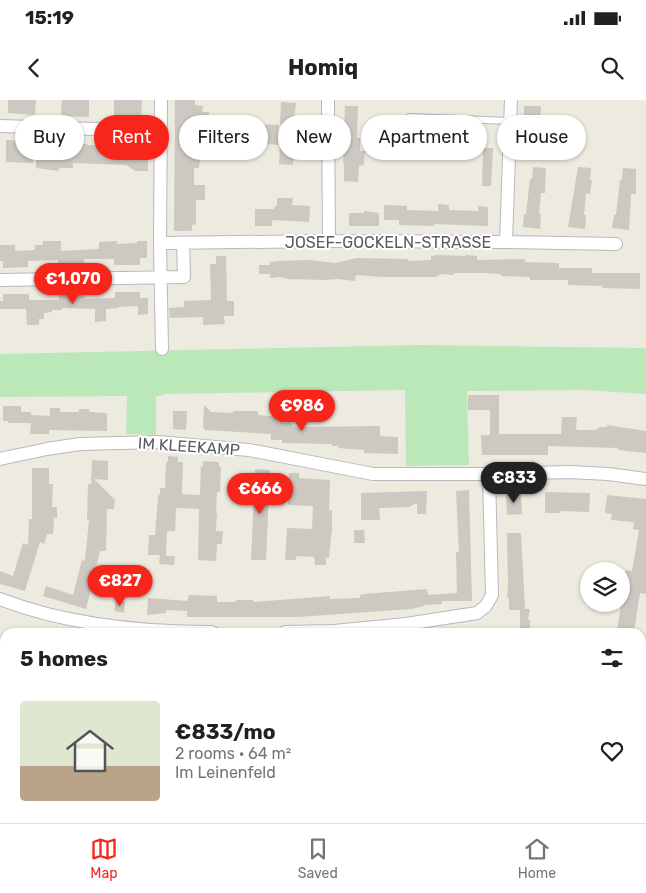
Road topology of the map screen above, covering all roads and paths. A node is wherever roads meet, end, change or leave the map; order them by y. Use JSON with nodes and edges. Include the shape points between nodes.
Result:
{"nodes":[{"id":1,"x":161,"y":100,"type":"edge"},
{"id":2,"x":328,"y":100,"type":"edge"},
{"id":3,"x":512,"y":100,"type":"edge"},
{"id":4,"x":161,"y":115,"type":"edge"},
{"id":5,"x":511,"y":115,"type":"edge"},
{"id":6,"x":0,"y":126,"type":"edge"},
{"id":7,"x":94,"y":129,"type":"edge"},
{"id":8,"x":160,"y":160,"type":"edge"},
{"id":9,"x":509,"y":160,"type":"edge"},
{"id":10,"x":329,"y":241,"type":"junction"},
{"id":11,"x":506,"y":242,"type":"junction"},
{"id":12,"x":160,"y":243,"type":"junction"},
{"id":13,"x":183,"y":243,"type":"junction"},
{"id":14,"x":616,"y":244,"type":"dead end"},
{"id":15,"x":162,"y":277,"type":"junction"},
{"id":16,"x":0,"y":280,"type":"edge"},
{"id":17,"x":162,"y":349,"type":"dead end"},
{"id":18,"x":0,"y":459,"type":"edge"},
{"id":19,"x":489,"y":474,"type":"junction"},
{"id":20,"x":646,"y":479,"type":"edge"},
{"id":21,"x":0,"y":599,"type":"edge"},
{"id":22,"x":127,"y":628,"type":"edge"},
{"id":23,"x":346,"y":628,"type":"edge"}],
"edges":[{"from":1,"to":4,"type":"street"},
{"from":2,"to":10,"type":"street"},
{"from":3,"to":5,"type":"street"},
{"from":6,"to":7,"type":"street"},
{"from":8,"to":12,"type":"street"},
{"from":9,"to":11,"type":"street"},
{"from":10,"to":11,"type":"street","name":"JOSEF-GOCKELN-STRASSE"},
{"from":10,"to":13,"type":"street","name":"JOSEF-GOCKELN-STRASSE"},
{"from":11,"to":14,"type":"street","name":"JOSEF-GOCKELN-STRASSE"},
{"from":12,"to":13,"type":"street","name":"JOSEF-GOCKELN-STRASSE"},
{"from":12,"to":15,"type":"street"},
{"from":13,"to":15,"type":"street","via":[[184,278]]},
{"from":15,"to":16,"type":"street"},
{"from":15,"to":17,"type":"street"},
{"from":18,"to":19,"type":"street","name":"IM KLEEKAMP","via":[[80,444],[158,442],[249,450],[373,474]]},
{"from":19,"to":20,"type":"street","name":"IM KLEEKAMP","via":[[570,472]]},
{"from":19,"to":23,"type":"street","via":[[492,595],[486,606],[477,613],[406,624]]},
{"from":21,"to":22,"type":"street","via":[[61,618]]}]}
